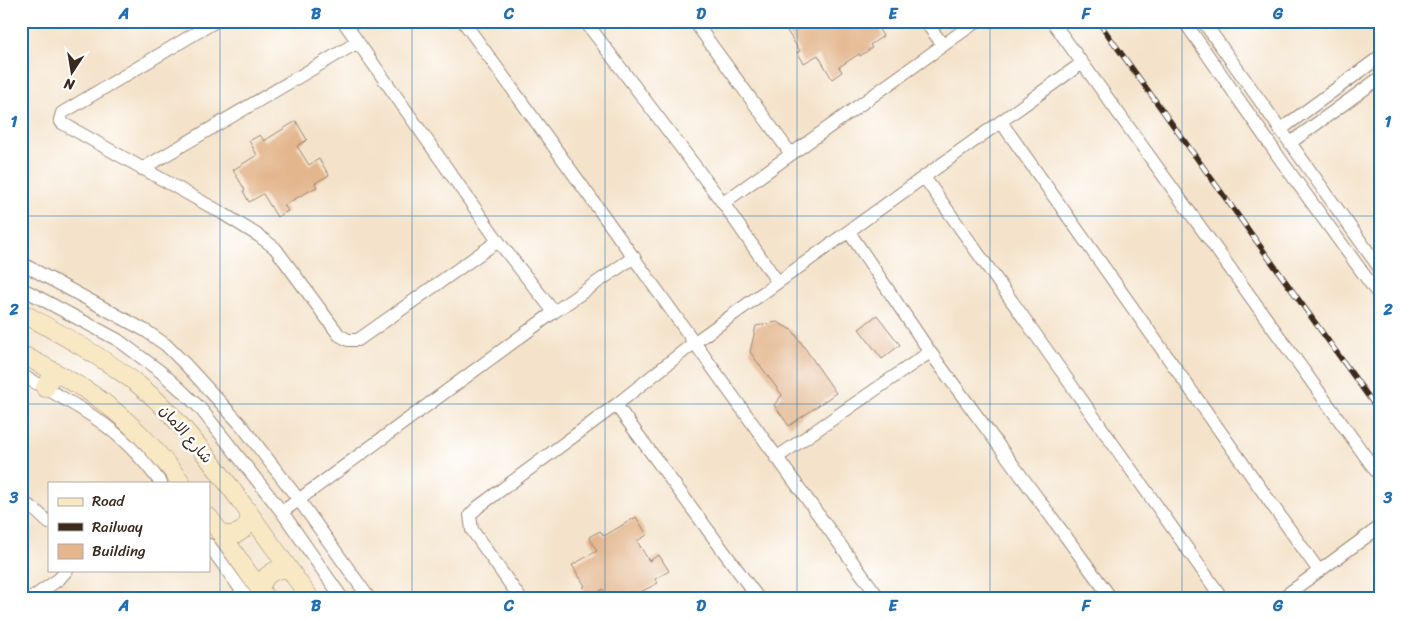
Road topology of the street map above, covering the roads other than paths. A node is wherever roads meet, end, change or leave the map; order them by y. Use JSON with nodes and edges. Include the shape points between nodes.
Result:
{"nodes":[{"id":1,"x":25,"y":21,"type":"edge"},
{"id":2,"x":216,"y":21,"type":"edge"},
{"id":3,"x":343,"y":21,"type":"edge"},
{"id":4,"x":464,"y":21,"type":"edge"},
{"id":5,"x":585,"y":21,"type":"edge"},
{"id":6,"x":694,"y":21,"type":"edge"},
{"id":7,"x":925,"y":21,"type":"edge"},
{"id":8,"x":977,"y":21,"type":"edge"},
{"id":9,"x":1052,"y":21,"type":"edge"},
{"id":10,"x":1184,"y":21,"type":"edge"},
{"id":11,"x":1203,"y":21,"type":"edge"},
{"id":12,"x":21,"y":24,"type":"edge"},
{"id":13,"x":358,"y":42,"type":"junction"},
{"id":14,"x":943,"y":45,"type":"junction"},
{"id":15,"x":1381,"y":56,"type":"edge"},
{"id":16,"x":1082,"y":63,"type":"junction"},
{"id":17,"x":1381,"y":77,"type":"edge"},
{"id":18,"x":1001,"y":122,"type":"junction"},
{"id":19,"x":1280,"y":130,"type":"junction"},
{"id":20,"x":1293,"y":149,"type":"junction"},
{"id":21,"x":791,"y":154,"type":"junction"},
{"id":22,"x":1283,"y":163,"type":"junction"},
{"id":23,"x":142,"y":169,"type":"junction"},
{"id":24,"x":924,"y":177,"type":"junction"},
{"id":25,"x":723,"y":203,"type":"junction"},
{"id":26,"x":849,"y":232,"type":"junction"},
{"id":27,"x":498,"y":241,"type":"junction"},
{"id":28,"x":634,"y":257,"type":"junction"},
{"id":29,"x":21,"y":262,"type":"edge"},
{"id":30,"x":1381,"y":270,"type":"edge"},
{"id":31,"x":777,"y":281,"type":"junction"},
{"id":32,"x":21,"y":288,"type":"edge"},
{"id":33,"x":1381,"y":298,"type":"edge"},
{"id":34,"x":21,"y":312,"type":"edge"},
{"id":35,"x":554,"y":312,"type":"junction"},
{"id":36,"x":695,"y":342,"type":"junction"},
{"id":37,"x":930,"y":352,"type":"junction"},
{"id":38,"x":21,"y":354,"type":"edge"},
{"id":39,"x":54,"y":372,"type":"junction"},
{"id":40,"x":21,"y":375,"type":"edge"},
{"id":41,"x":45,"y":388,"type":"junction"},
{"id":42,"x":616,"y":405,"type":"junction"},
{"id":43,"x":776,"y":458,"type":"junction"},
{"id":44,"x":1381,"y":478,"type":"edge"},
{"id":45,"x":159,"y":482,"type":"edge"},
{"id":46,"x":181,"y":482,"type":"edge"},
{"id":47,"x":299,"y":500,"type":"junction"},
{"id":48,"x":21,"y":501,"type":"edge"},
{"id":49,"x":249,"y":512,"type":"junction"},
{"id":50,"x":282,"y":512,"type":"junction"},
{"id":51,"x":210,"y":521,"type":"edge"},
{"id":52,"x":48,"y":522,"type":"edge"},
{"id":53,"x":1381,"y":526,"type":"edge"},
{"id":54,"x":214,"y":539,"type":"edge"},
{"id":55,"x":290,"y":570,"type":"junction"},
{"id":56,"x":1319,"y":571,"type":"junction"},
{"id":57,"x":64,"y":572,"type":"edge"},
{"id":58,"x":258,"y":595,"type":"edge"},
{"id":59,"x":32,"y":598,"type":"edge"},
{"id":60,"x":310,"y":598,"type":"edge"},
{"id":61,"x":342,"y":598,"type":"edge"},
{"id":62,"x":369,"y":598,"type":"edge"},
{"id":63,"x":520,"y":598,"type":"edge"},
{"id":64,"x":758,"y":598,"type":"edge"},
{"id":65,"x":879,"y":598,"type":"edge"},
{"id":66,"x":1111,"y":598,"type":"edge"},
{"id":67,"x":1222,"y":598,"type":"edge"},
{"id":68,"x":1282,"y":598,"type":"edge"}],
"edges":[{"from":1,"to":12,"type":"street"},
{"from":2,"to":23,"type":"street","via":[[62,113],[60,120],[64,126]]},
{"from":3,"to":13,"type":"street"},
{"from":4,"to":28,"type":"street"},
{"from":5,"to":25,"type":"street"},
{"from":6,"to":21,"type":"street"},
{"from":7,"to":14,"type":"street"},
{"from":8,"to":14,"type":"street"},
{"from":9,"to":16,"type":"street"},
{"from":10,"to":22,"type":"street"},
{"from":11,"to":19,"type":"street"},
{"from":13,"to":23,"type":"street"},
{"from":13,"to":27,"type":"street"},
{"from":14,"to":21,"type":"street"},
{"from":15,"to":19,"type":"street"},
{"from":16,"to":18,"type":"street"},
{"from":16,"to":44,"type":"street"},
{"from":17,"to":20,"type":"street"},
{"from":18,"to":24,"type":"street"},
{"from":18,"to":56,"type":"street"},
{"from":19,"to":20,"type":"street"},
{"from":20,"to":22,"type":"street"},
{"from":20,"to":30,"type":"street"},
{"from":21,"to":25,"type":"street"},
{"from":22,"to":33,"type":"street"},
{"from":23,"to":27,"type":"street","via":[[222,213],[275,248],[339,335],[348,340],[358,340]]},
{"from":24,"to":26,"type":"street"},
{"from":24,"to":67,"type":"street"},
{"from":25,"to":31,"type":"street"},
{"from":26,"to":31,"type":"street"},
{"from":26,"to":37,"type":"street"},
{"from":27,"to":35,"type":"street"},
{"from":28,"to":35,"type":"street"},
{"from":28,"to":36,"type":"street"},
{"from":29,"to":47,"type":"street","via":[[166,345],[243,427]]},
{"from":31,"to":36,"type":"street"},
{"from":32,"to":50,"type":"street","via":[[118,340],[161,372],[200,408]]},
{"from":34,"to":49,"type":"street","name":"شارع الامان","via":[[97,356],[160,404],[179,423]]},
{"from":35,"to":47,"type":"street"},
{"from":36,"to":42,"type":"street"},
{"from":36,"to":43,"type":"street"},
{"from":37,"to":43,"type":"street"},
{"from":37,"to":66,"type":"street"},
{"from":38,"to":39,"type":"street"},
{"from":39,"to":41,"type":"street"},
{"from":39,"to":46,"type":"street","via":[[87,390],[130,424]]},
{"from":40,"to":41,"type":"street"},
{"from":41,"to":45,"type":"street","via":[[100,421],[126,443]]},
{"from":42,"to":63,"type":"street","via":[[470,515],[472,530]]},
{"from":42,"to":64,"type":"street"},
{"from":43,"to":65,"type":"street"},
{"from":47,"to":50,"type":"street"},
{"from":47,"to":62,"type":"street"},
{"from":48,"to":52,"type":"street"},
{"from":49,"to":54,"type":"street","via":[[249,521],[241,532]]},
{"from":49,"to":55,"type":"street","name":"شارع الامان"},
{"from":50,"to":61,"type":"street"},
{"from":51,"to":54,"type":"street"},
{"from":53,"to":56,"type":"street"},
{"from":54,"to":58,"type":"street"},
{"from":55,"to":58,"type":"street","via":[[271,572],[263,580]]},
{"from":55,"to":60,"type":"street","name":"شارع الامان"},
{"from":56,"to":68,"type":"street"},
{"from":57,"to":59,"type":"street"}]}
